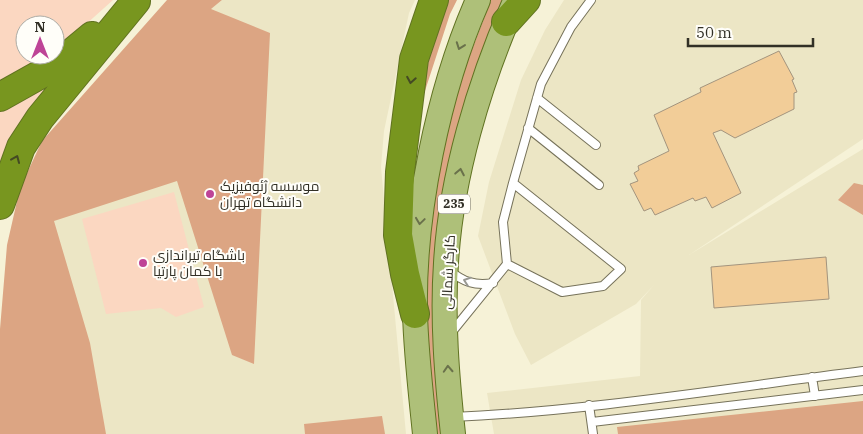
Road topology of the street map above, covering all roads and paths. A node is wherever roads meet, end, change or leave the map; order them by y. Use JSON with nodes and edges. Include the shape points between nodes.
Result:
{"nodes":[{"id":1,"x":136,"y":0,"type":"edge"},
{"id":2,"x":434,"y":0,"type":"edge"},
{"id":3,"x":478,"y":0,"type":"edge"},
{"id":4,"x":526,"y":0,"type":"edge"},
{"id":5,"x":591,"y":0,"type":"edge"},
{"id":6,"x":511,"y":11,"type":"edge"},
{"id":7,"x":0,"y":97,"type":"edge"},
{"id":8,"x":536,"y":98,"type":"junction"},
{"id":9,"x":528,"y":128,"type":"junction"},
{"id":10,"x":596,"y":145,"type":"dead end"},
{"id":11,"x":513,"y":183,"type":"junction"},
{"id":12,"x":599,"y":185,"type":"dead end"},
{"id":13,"x":0,"y":205,"type":"edge"},
{"id":14,"x":506,"y":264,"type":"junction"},
{"id":15,"x":446,"y":267,"type":"junction"},
{"id":16,"x":493,"y":283,"type":"junction"},
{"id":17,"x":415,"y":314,"type":"junction"},
{"id":18,"x":446,"y":338,"type":"junction"},
{"id":19,"x":863,"y":371,"type":"edge"},
{"id":20,"x":812,"y":378,"type":"junction"},
{"id":21,"x":863,"y":390,"type":"edge"},
{"id":22,"x":815,"y":396,"type":"junction"},
{"id":23,"x":590,"y":405,"type":"junction"},
{"id":24,"x":592,"y":422,"type":"junction"},
{"id":25,"x":452,"y":426,"type":"edge"},
{"id":26,"x":425,"y":434,"type":"edge"},
{"id":27,"x":593,"y":434,"type":"edge"}],
"edges":[{"from":1,"to":7,"type":"highway","via":[[57,65]]},
{"from":13,"to":1,"type":"highway","one_way":true,"via":[[21,147],[40,118]]},
{"from":2,"to":17,"type":"highway","one_way":true,"via":[[414,59],[400,172],[398,235]]},
{"from":3,"to":17,"type":"main road","number":"235","one_way":true,"via":[[450,73],[437,130],[419,228]]},
{"from":4,"to":6,"type":"highway"},
{"from":5,"to":8,"type":"lane","via":[[570,27]]},
{"from":15,"to":6,"type":"main road","name":"کارگر شمالی","number":"235","one_way":true,"via":[[452,210],[475,109]]},
{"from":8,"to":9,"type":"lane"},
{"from":8,"to":10,"type":"lane"},
{"from":9,"to":11,"type":"lane"},
{"from":9,"to":12,"type":"lane"},
{"from":11,"to":14,"type":"lane","via":[[503,222]]},
{"from":11,"to":14,"type":"lane","via":[[621,269],[603,286],[562,292]]},
{"from":14,"to":16,"type":"lane"},
{"from":16,"to":15,"type":"lane","one_way":true,"via":[[470,283]]},
{"from":15,"to":18,"type":"main road","name":"کارگر شمالی","number":"235"},
{"from":16,"to":18,"type":"lane"},
{"from":17,"to":26,"type":"main road","number":"235"},
{"from":25,"to":18,"type":"main road","name":"کارگر شمالی","number":"235","one_way":true},
{"from":19,"to":20,"type":"lane"},
{"from":20,"to":22,"type":"lane"},
{"from":20,"to":23,"type":"lane"},
{"from":21,"to":22,"type":"lane"},
{"from":22,"to":24,"type":"lane"},
{"from":23,"to":24,"type":"lane"},
{"from":23,"to":25,"type":"lane","via":[[495,415]]},
{"from":24,"to":27,"type":"lane"}]}
